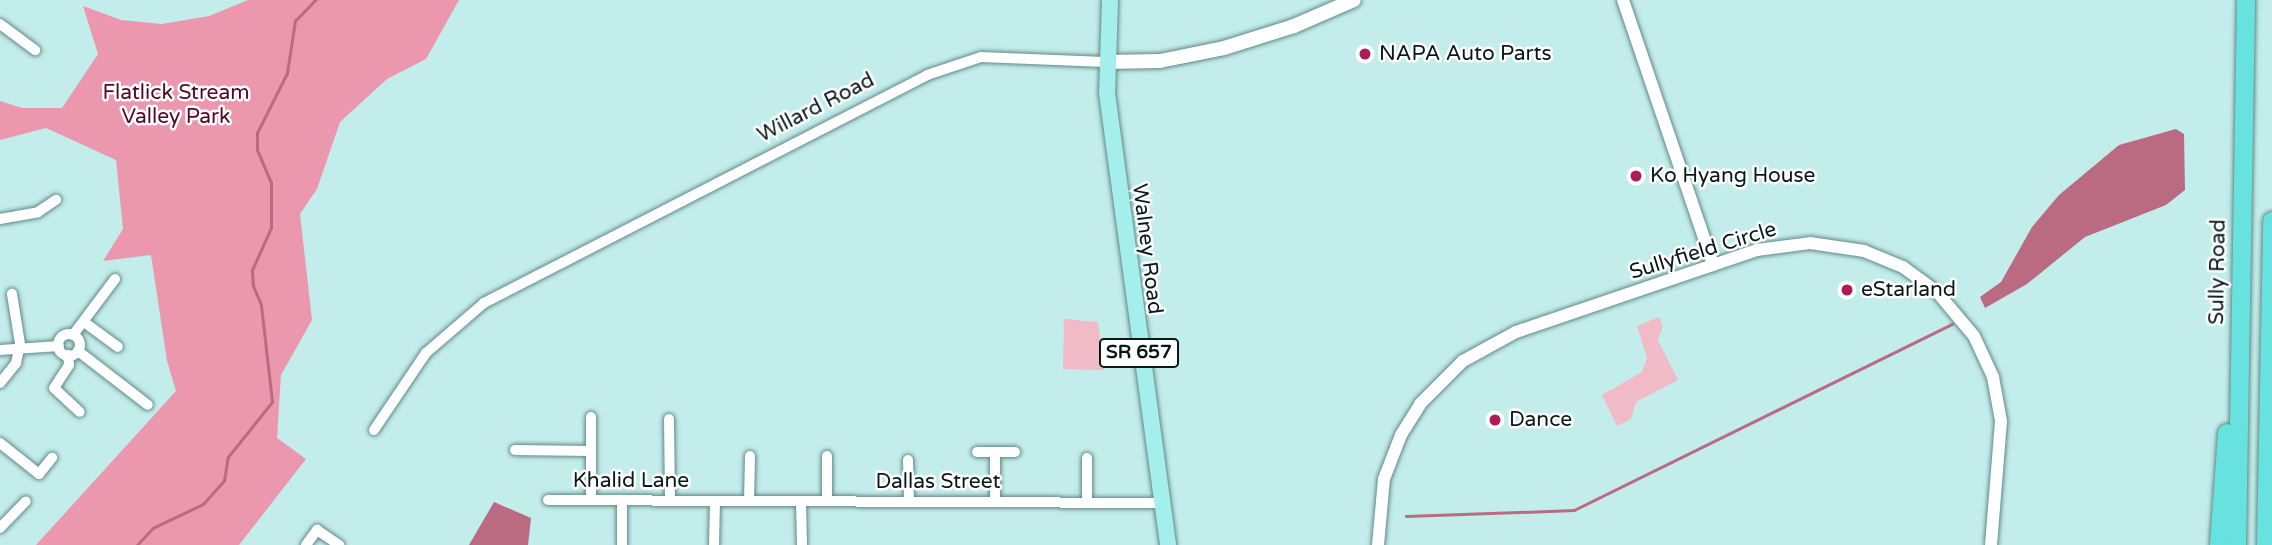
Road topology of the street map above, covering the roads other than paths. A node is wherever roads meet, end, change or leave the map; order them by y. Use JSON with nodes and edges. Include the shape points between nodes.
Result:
{"nodes":[{"id":1,"x":1110,"y":0,"type":"edge"},
{"id":2,"x":1354,"y":0,"type":"edge"},
{"id":3,"x":1623,"y":0,"type":"edge"},
{"id":4,"x":2246,"y":0,"type":"edge"},
{"id":5,"x":0,"y":24,"type":"edge"},
{"id":6,"x":34,"y":50,"type":"dead end"},
{"id":7,"x":1105,"y":62,"type":"junction"},
{"id":8,"x":56,"y":200,"type":"dead end"},
{"id":9,"x":0,"y":219,"type":"edge"},
{"id":10,"x":2272,"y":221,"type":"edge"},
{"id":11,"x":1713,"y":265,"type":"junction"},
{"id":12,"x":115,"y":279,"type":"dead end"},
{"id":13,"x":2240,"y":286,"type":"junction"},
{"id":14,"x":12,"y":294,"type":"dead end"},
{"id":15,"x":84,"y":322,"type":"junction"},
{"id":16,"x":73,"y":335,"type":"junction"},
{"id":17,"x":59,"y":346,"type":"junction"},
{"id":18,"x":118,"y":347,"type":"dead end"},
{"id":19,"x":0,"y":350,"type":"edge"},
{"id":20,"x":18,"y":351,"type":"junction"},
{"id":21,"x":73,"y":353,"type":"junction"},
{"id":22,"x":0,"y":383,"type":"edge"},
{"id":23,"x":2269,"y":389,"type":"junction"},
{"id":24,"x":148,"y":405,"type":"dead end"},
{"id":25,"x":80,"y":412,"type":"dead end"},
{"id":26,"x":591,"y":417,"type":"dead end"},
{"id":27,"x":668,"y":419,"type":"dead end"},
{"id":28,"x":374,"y":430,"type":"dead end"},
{"id":29,"x":2272,"y":430,"type":"edge"},
{"id":30,"x":0,"y":443,"type":"edge"},
{"id":31,"x":515,"y":450,"type":"dead end"},
{"id":32,"x":591,"y":451,"type":"junction"},
{"id":33,"x":978,"y":452,"type":"dead end"},
{"id":34,"x":995,"y":452,"type":"junction"},
{"id":35,"x":1015,"y":452,"type":"dead end"},
{"id":36,"x":750,"y":456,"type":"dead end"},
{"id":37,"x":827,"y":456,"type":"dead end"},
{"id":38,"x":52,"y":458,"type":"dead end"},
{"id":39,"x":1087,"y":458,"type":"dead end"},
{"id":40,"x":908,"y":460,"type":"dead end"},
{"id":41,"x":548,"y":500,"type":"dead end"},
{"id":42,"x":591,"y":500,"type":"junction"},
{"id":43,"x":622,"y":500,"type":"junction"},
{"id":44,"x":670,"y":500,"type":"junction"},
{"id":45,"x":715,"y":500,"type":"junction"},
{"id":46,"x":26,"y":501,"type":"dead end"},
{"id":47,"x":749,"y":501,"type":"junction"},
{"id":48,"x":801,"y":501,"type":"junction"},
{"id":49,"x":827,"y":501,"type":"junction"},
{"id":50,"x":909,"y":502,"type":"junction"},
{"id":51,"x":995,"y":502,"type":"junction"},
{"id":52,"x":1087,"y":502,"type":"junction"},
{"id":53,"x":1161,"y":503,"type":"junction"},
{"id":54,"x":1,"y":525,"type":"edge"},
{"id":55,"x":306,"y":545,"type":"edge"},
{"id":56,"x":339,"y":545,"type":"edge"},
{"id":57,"x":622,"y":545,"type":"edge"},
{"id":58,"x":714,"y":545,"type":"edge"},
{"id":59,"x":802,"y":545,"type":"edge"},
{"id":60,"x":1162,"y":545,"type":"edge"},
{"id":61,"x":1168,"y":545,"type":"edge"},
{"id":62,"x":1378,"y":545,"type":"edge"},
{"id":63,"x":1992,"y":545,"type":"edge"},
{"id":64,"x":2219,"y":545,"type":"edge"},
{"id":65,"x":2237,"y":545,"type":"edge"},
{"id":66,"x":2266,"y":545,"type":"edge"}],
"edges":[{"from":1,"to":7,"type":"main road","name":"Walney Road","number":"SR 657"},
{"from":2,"to":7,"type":"main road","name":"Willard Road","via":[[1294,26],[1224,48],[1160,61]]},
{"from":3,"to":11,"type":"street"},
{"from":4,"to":13,"type":"highway","name":"Sully Road"},
{"from":5,"to":6,"type":"street"},
{"from":7,"to":28,"type":"street","name":"Willard Road","via":[[981,57],[958,61],[917,80],[484,303],[422,358]]},
{"from":7,"to":53,"type":"main road","name":"Walney Road","number":"SR 657"},
{"from":8,"to":9,"type":"street","via":[[27,215]]},
{"from":10,"to":23,"type":"highway"},
{"from":11,"to":62,"type":"street","name":"Sullyfield Circle","via":[[1508,335],[1463,361],[1420,404],[1401,435],[1384,479]]},
{"from":11,"to":63,"type":"street","name":"Sullyfield Circle","via":[[1770,247],[1838,245],[1903,267],[1948,302],[1981,349],[2000,406],[2001,451]]},
{"from":12,"to":15,"type":"street"},
{"from":13,"to":64,"type":"highway"},
{"from":13,"to":65,"type":"highway","name":"Sully Road"},
{"from":14,"to":20,"type":"street"},
{"from":15,"to":16,"type":"street"},
{"from":15,"to":18,"type":"street"},
{"from":16,"to":17,"type":"street","via":[[62,337]]},
{"from":16,"to":21,"type":"street","via":[[80,342]]},
{"from":17,"to":20,"type":"street"},
{"from":17,"to":21,"type":"street"},
{"from":19,"to":20,"type":"street"},
{"from":20,"to":22,"type":"street","via":[[16,363]]},
{"from":21,"to":24,"type":"street"},
{"from":21,"to":25,"type":"street","via":[[54,388]]},
{"from":23,"to":29,"type":"highway"},
{"from":23,"to":66,"type":"highway"},
{"from":26,"to":32,"type":"street"},
{"from":27,"to":44,"type":"street"},
{"from":30,"to":38,"type":"street","via":[[39,474]]},
{"from":31,"to":32,"type":"street"},
{"from":32,"to":42,"type":"street"},
{"from":33,"to":34,"type":"street"},
{"from":34,"to":35,"type":"street"},
{"from":34,"to":51,"type":"street"},
{"from":36,"to":47,"type":"street"},
{"from":37,"to":49,"type":"street"},
{"from":39,"to":52,"type":"street"},
{"from":40,"to":50,"type":"street"},
{"from":41,"to":42,"type":"street","name":"Khalid Lane"},
{"from":42,"to":43,"type":"street","name":"Khalid Lane"},
{"from":43,"to":44,"type":"street","name":"Khalid Lane"},
{"from":43,"to":57,"type":"street"},
{"from":44,"to":45,"type":"street","name":"Khalid Lane"},
{"from":45,"to":47,"type":"street","name":"Dallas Street"},
{"from":45,"to":58,"type":"street"},
{"from":46,"to":54,"type":"street"},
{"from":47,"to":48,"type":"street","name":"Dallas Street"},
{"from":48,"to":49,"type":"street","name":"Dallas Street"},
{"from":48,"to":59,"type":"street"},
{"from":49,"to":50,"type":"street","name":"Dallas Street"},
{"from":50,"to":51,"type":"street","name":"Dallas Street"},
{"from":51,"to":52,"type":"street","name":"Dallas Street"},
{"from":52,"to":53,"type":"street","name":"Dallas Street"},
{"from":53,"to":60,"type":"main road","name":"Walney Road","number":"SR 657"},
{"from":53,"to":61,"type":"main road","name":"Walney Road","number":"SR 657"},
{"from":55,"to":56,"type":"street","via":[[317,530]]}]}
